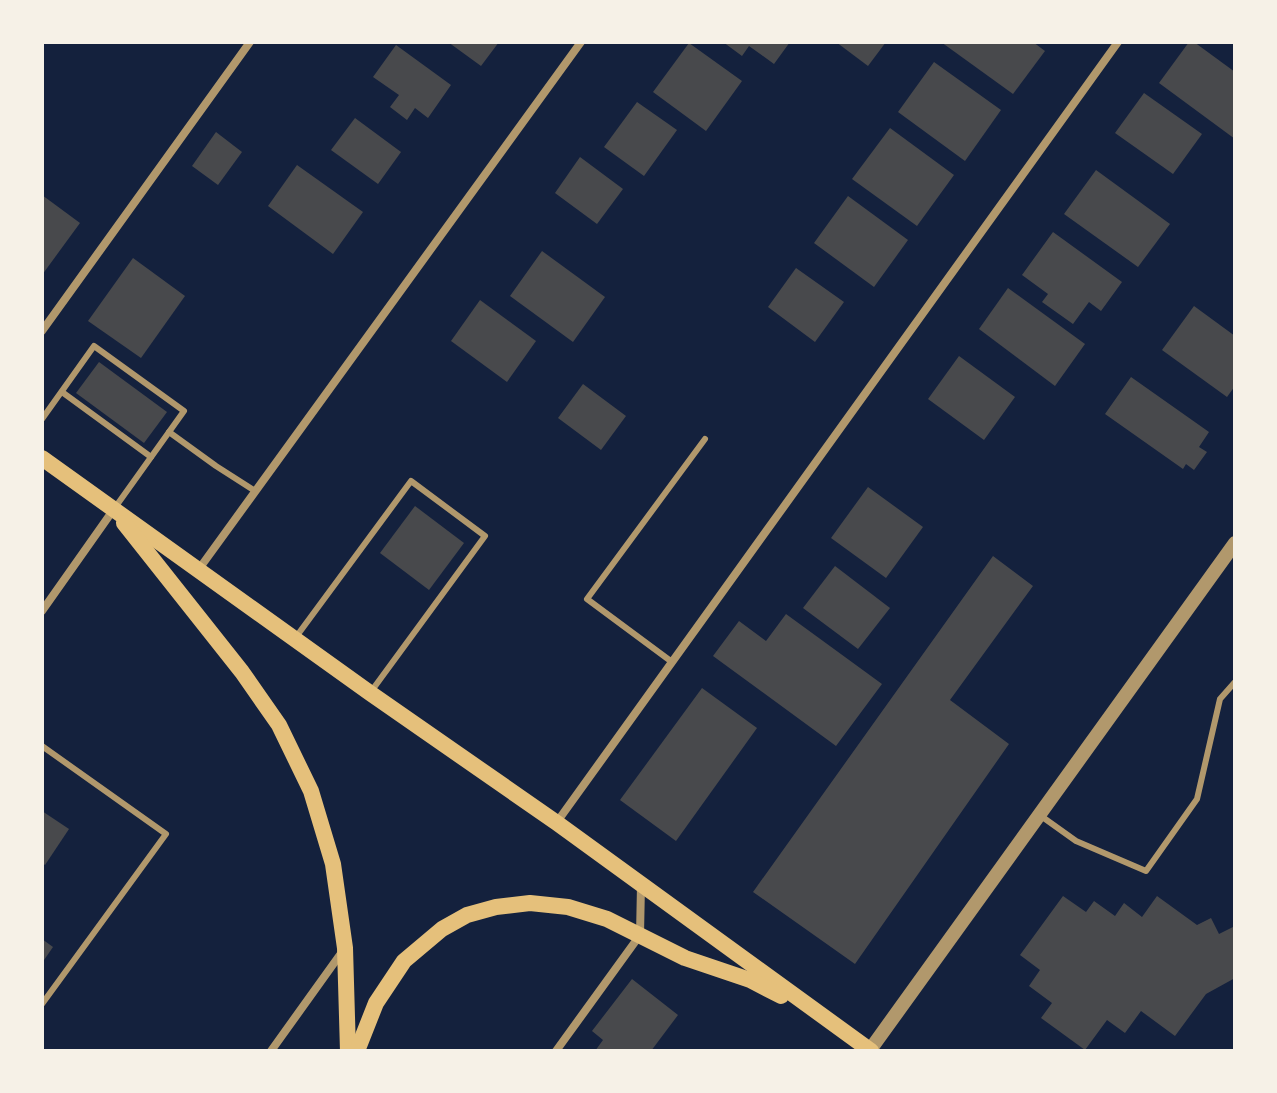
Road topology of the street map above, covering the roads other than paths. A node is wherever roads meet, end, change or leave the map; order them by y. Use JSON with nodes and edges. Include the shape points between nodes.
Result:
{"nodes":[{"id":1,"x":250,"y":42,"type":"edge"},
{"id":2,"x":581,"y":42,"type":"edge"},
{"id":3,"x":1118,"y":42,"type":"edge"},
{"id":4,"x":42,"y":331,"type":"edge"},
{"id":5,"x":62,"y":392,"type":"junction"},
{"id":6,"x":42,"y":419,"type":"edge"},
{"id":7,"x":169,"y":432,"type":"junction"},
{"id":8,"x":705,"y":439,"type":"dead end"},
{"id":9,"x":151,"y":457,"type":"junction"},
{"id":10,"x":42,"y":458,"type":"edge"},
{"id":11,"x":255,"y":491,"type":"junction"},
{"id":12,"x":114,"y":509,"type":"junction"},
{"id":13,"x":1235,"y":543,"type":"edge"},
{"id":14,"x":199,"y":569,"type":"junction"},
{"id":15,"x":42,"y":611,"type":"edge"},
{"id":16,"x":295,"y":639,"type":"junction"},
{"id":17,"x":672,"y":662,"type":"junction"},
{"id":18,"x":1235,"y":682,"type":"edge"},
{"id":19,"x":370,"y":693,"type":"junction"},
{"id":20,"x":42,"y":746,"type":"edge"},
{"id":21,"x":1038,"y":814,"type":"junction"},
{"id":22,"x":557,"y":823,"type":"junction"},
{"id":23,"x":641,"y":884,"type":"junction"},
{"id":24,"x":640,"y":935,"type":"junction"},
{"id":25,"x":345,"y":948,"type":"junction"},
{"id":26,"x":42,"y":1004,"type":"edge"},
{"id":27,"x":831,"y":1023,"type":"junction"},
{"id":28,"x":271,"y":1051,"type":"edge"},
{"id":29,"x":348,"y":1051,"type":"edge"},
{"id":30,"x":357,"y":1051,"type":"edge"},
{"id":31,"x":556,"y":1051,"type":"edge"},
{"id":32,"x":870,"y":1051,"type":"edge"}],
"edges":[{"from":1,"to":4,"type":"street"},
{"from":2,"to":11,"type":"street"},
{"from":3,"to":17,"type":"street"},
{"from":5,"to":6,"type":"lane"},
{"from":5,"to":7,"type":"lane","via":[[94,346],[184,411]]},
{"from":5,"to":9,"type":"lane"},
{"from":7,"to":9,"type":"lane"},
{"from":7,"to":11,"type":"lane"},
{"from":8,"to":17,"type":"lane","via":[[587,599]]},
{"from":9,"to":12,"type":"lane"},
{"from":10,"to":12,"type":"main road"},
{"from":11,"to":14,"type":"street"},
{"from":12,"to":14,"type":"main road"},
{"from":12,"to":15,"type":"street"},
{"from":12,"to":25,"type":"main road","via":[[279,725],[311,791],[333,864]]},
{"from":13,"to":21,"type":"street"},
{"from":14,"to":16,"type":"main road"},
{"from":16,"to":19,"type":"main road"},
{"from":16,"to":19,"type":"lane","via":[[411,481],[485,536]]},
{"from":17,"to":22,"type":"street"},
{"from":18,"to":21,"type":"lane","via":[[1220,699],[1197,799],[1146,871],[1076,841]]},
{"from":19,"to":22,"type":"main road"},
{"from":20,"to":26,"type":"lane","via":[[166,834]]},
{"from":21,"to":32,"type":"street"},
{"from":22,"to":23,"type":"main road"},
{"from":23,"to":24,"type":"street"},
{"from":23,"to":27,"type":"main road"},
{"from":24,"to":27,"type":"main road","via":[[685,958],[750,980]]},
{"from":24,"to":30,"type":"main road","via":[[568,907],[530,903],[467,915],[404,961],[376,1003]]},
{"from":24,"to":31,"type":"street"},
{"from":25,"to":28,"type":"street"},
{"from":25,"to":29,"type":"main road"},
{"from":27,"to":32,"type":"main road"}]}
